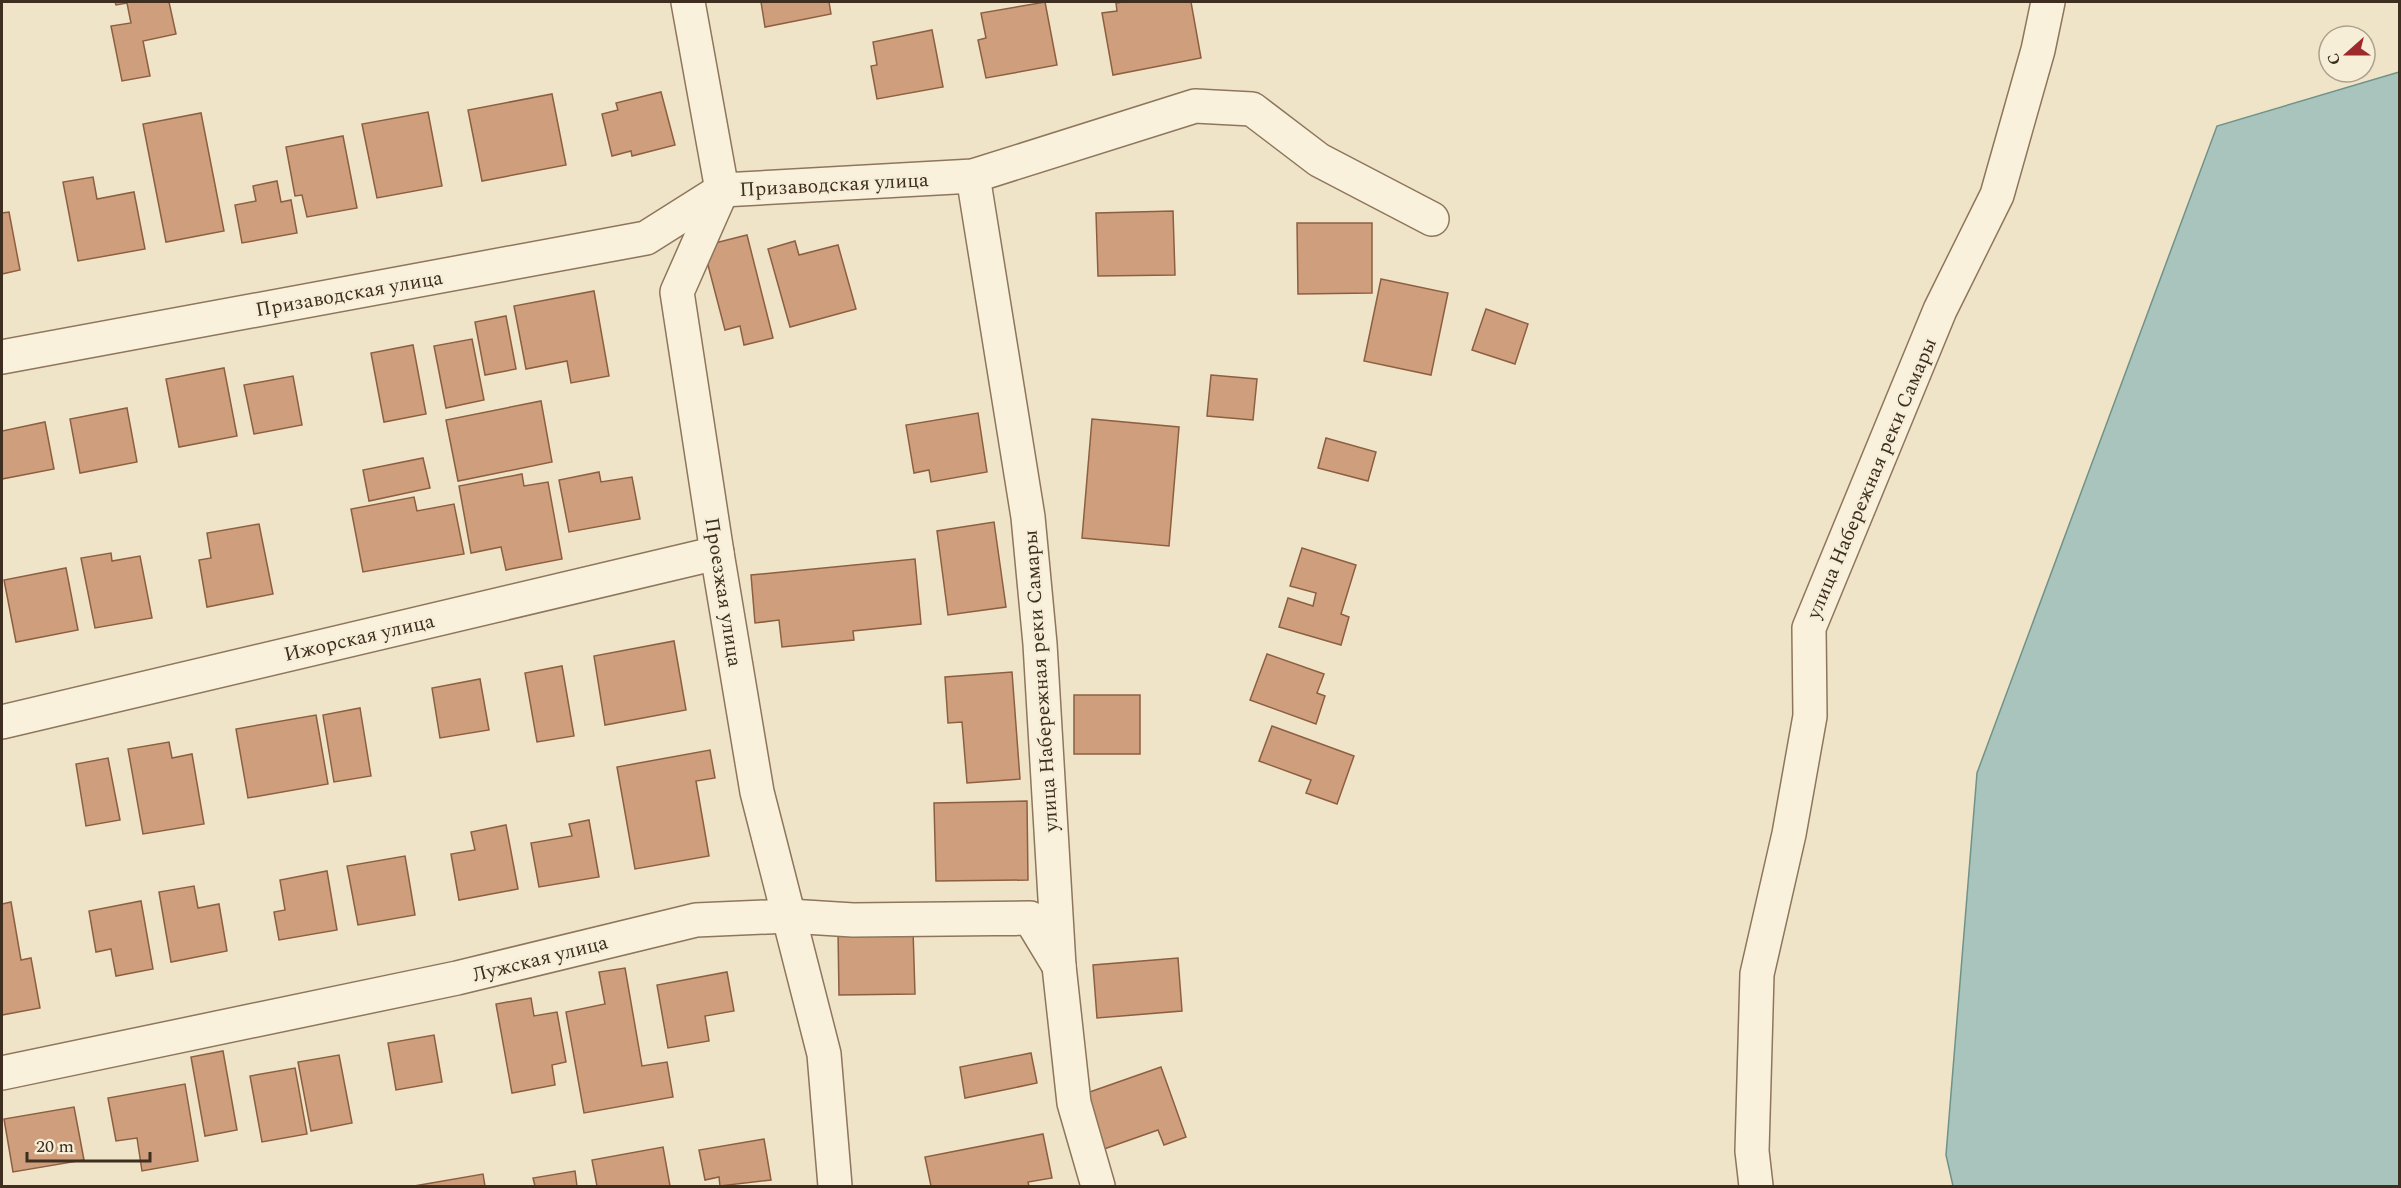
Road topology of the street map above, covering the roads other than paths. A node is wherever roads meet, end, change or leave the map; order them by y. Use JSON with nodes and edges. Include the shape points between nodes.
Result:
{"nodes":[{"id":1,"x":688,"y":2,"type":"edge"},
{"id":2,"x":2049,"y":2,"type":"edge"},
{"id":3,"x":973,"y":176,"type":"junction"},
{"id":4,"x":722,"y":190,"type":"junction"},
{"id":5,"x":1432,"y":219,"type":"dead end"},
{"id":6,"x":2,"y":357,"type":"edge"},
{"id":7,"x":717,"y":552,"type":"junction"},
{"id":8,"x":2,"y":722,"type":"edge"},
{"id":9,"x":789,"y":916,"type":"junction"},
{"id":10,"x":1059,"y":966,"type":"junction"},
{"id":11,"x":2,"y":1072,"type":"edge"},
{"id":12,"x":835,"y":1186,"type":"edge"},
{"id":13,"x":1098,"y":1186,"type":"edge"},
{"id":14,"x":1756,"y":1186,"type":"edge"}],
"edges":[{"from":1,"to":4,"type":"street"},
{"from":2,"to":14,"type":"street","name":"улица Набережная реки Самары","via":[[1997,195],[1940,310],[1809,628],[1810,716],[1789,834],[1757,974],[1752,1151]]},
{"from":3,"to":4,"type":"street","name":"Призаводская улица"},
{"from":3,"to":5,"type":"street","name":"Призаводская улица","via":[[1195,106],[1252,109],[1319,160]]},
{"from":3,"to":10,"type":"street","name":"улица Набережная реки Самары","via":[[1028,517]]},
{"from":4,"to":6,"type":"street","name":"Призаводская улица","via":[[646,238]]},
{"from":4,"to":7,"type":"street","name":"Проезжая улица","via":[[677,292]]},
{"from":7,"to":8,"type":"street","name":"Ижорская улица"},
{"from":7,"to":9,"type":"street","name":"Проезжая улица","via":[[757,792]]},
{"from":9,"to":10,"type":"street","name":"Лужская улица","via":[[853,920],[1030,918]]},
{"from":9,"to":11,"type":"street","name":"Лужская улица","via":[[696,920],[457,978]]},
{"from":9,"to":12,"type":"street","name":"Проезжая улица","via":[[824,1054]]},
{"from":10,"to":13,"type":"street","name":"улица Набережная реки Самары","via":[[1074,1103]]}]}
